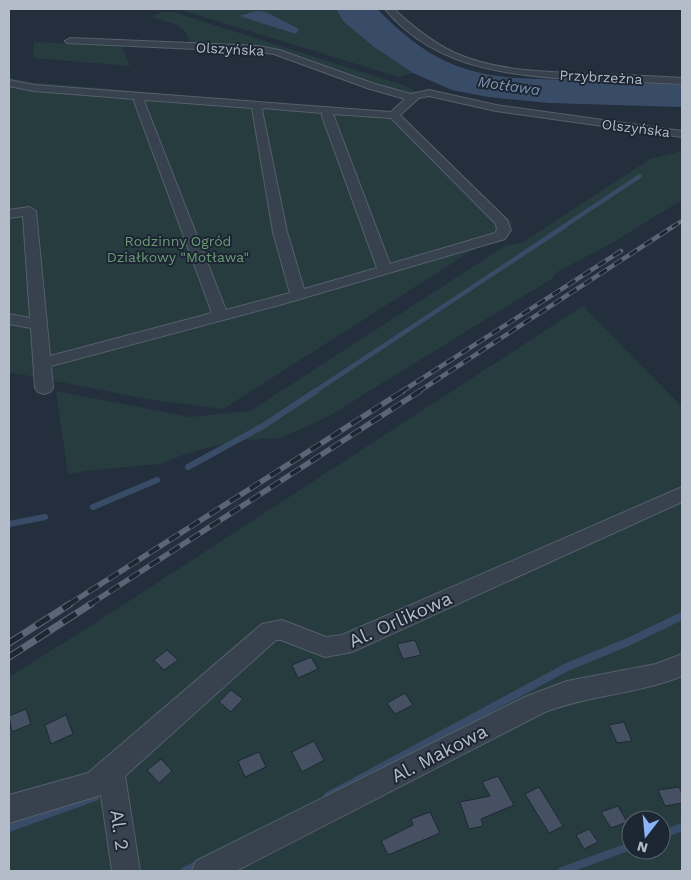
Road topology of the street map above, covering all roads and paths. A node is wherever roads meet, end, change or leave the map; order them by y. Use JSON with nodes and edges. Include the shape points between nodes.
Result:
{"nodes":[{"id":1,"x":389,"y":9,"type":"edge"},
{"id":2,"x":70,"y":41,"type":"dead end"},
{"id":3,"x":682,"y":80,"type":"edge"},
{"id":4,"x":9,"y":83,"type":"edge"},
{"id":5,"x":143,"y":96,"type":"junction"},
{"id":6,"x":413,"y":98,"type":"junction"},
{"id":7,"x":262,"y":104,"type":"junction"},
{"id":8,"x":329,"y":109,"type":"junction"},
{"id":9,"x":395,"y":114,"type":"junction"},
{"id":10,"x":682,"y":134,"type":"edge"},
{"id":11,"x":9,"y":214,"type":"edge"},
{"id":12,"x":385,"y":270,"type":"junction"},
{"id":13,"x":298,"y":294,"type":"junction"},
{"id":14,"x":221,"y":316,"type":"junction"},
{"id":15,"x":9,"y":319,"type":"edge"},
{"id":16,"x":38,"y":324,"type":"junction"},
{"id":17,"x":42,"y":364,"type":"junction"},
{"id":18,"x":44,"y":388,"type":"dead end"},
{"id":19,"x":682,"y":494,"type":"edge"},
{"id":20,"x":682,"y":665,"type":"edge"},
{"id":21,"x":112,"y":780,"type":"junction"},
{"id":22,"x":9,"y":809,"type":"edge"},
{"id":23,"x":126,"y":871,"type":"edge"},
{"id":24,"x":206,"y":871,"type":"edge"}],
"edges":[{"from":1,"to":3,"type":"street","name":"Przybrzeżna","via":[[400,21],[443,51],[490,68],[520,73]]},
{"from":2,"to":6,"type":"street","name":"Olszyńska","via":[[268,51]]},
{"from":4,"to":5,"type":"street","via":[[34,88]]},
{"from":5,"to":7,"type":"street"},
{"from":5,"to":14,"type":"lane","via":[[139,101]]},
{"from":6,"to":9,"type":"street","name":"Olszyńska"},
{"from":6,"to":10,"type":"street","name":"Olszyńska","via":[[429,93],[496,108]]},
{"from":7,"to":8,"type":"street"},
{"from":7,"to":13,"type":"street","via":[[256,109],[274,204]]},
{"from":8,"to":9,"type":"street"},
{"from":8,"to":12,"type":"street","via":[[327,116]]},
{"from":9,"to":12,"type":"street","via":[[502,223],[504,230],[500,236],[484,242]]},
{"from":11,"to":16,"type":"street","via":[[30,211]]},
{"from":12,"to":13,"type":"street"},
{"from":13,"to":14,"type":"street"},
{"from":14,"to":17,"type":"street"},
{"from":15,"to":16,"type":"street"},
{"from":16,"to":17,"type":"street"},
{"from":17,"to":18,"type":"street"},
{"from":19,"to":21,"type":"street","name":"Al. Orlikowa","via":[[344,645],[325,647],[282,630],[270,631]]},
{"from":20,"to":24,"type":"street","name":"Al. Makowa","via":[[657,675],[567,692],[536,704]]},
{"from":21,"to":22,"type":"lane"},
{"from":21,"to":23,"type":"street","name":"Al. 2"}]}
